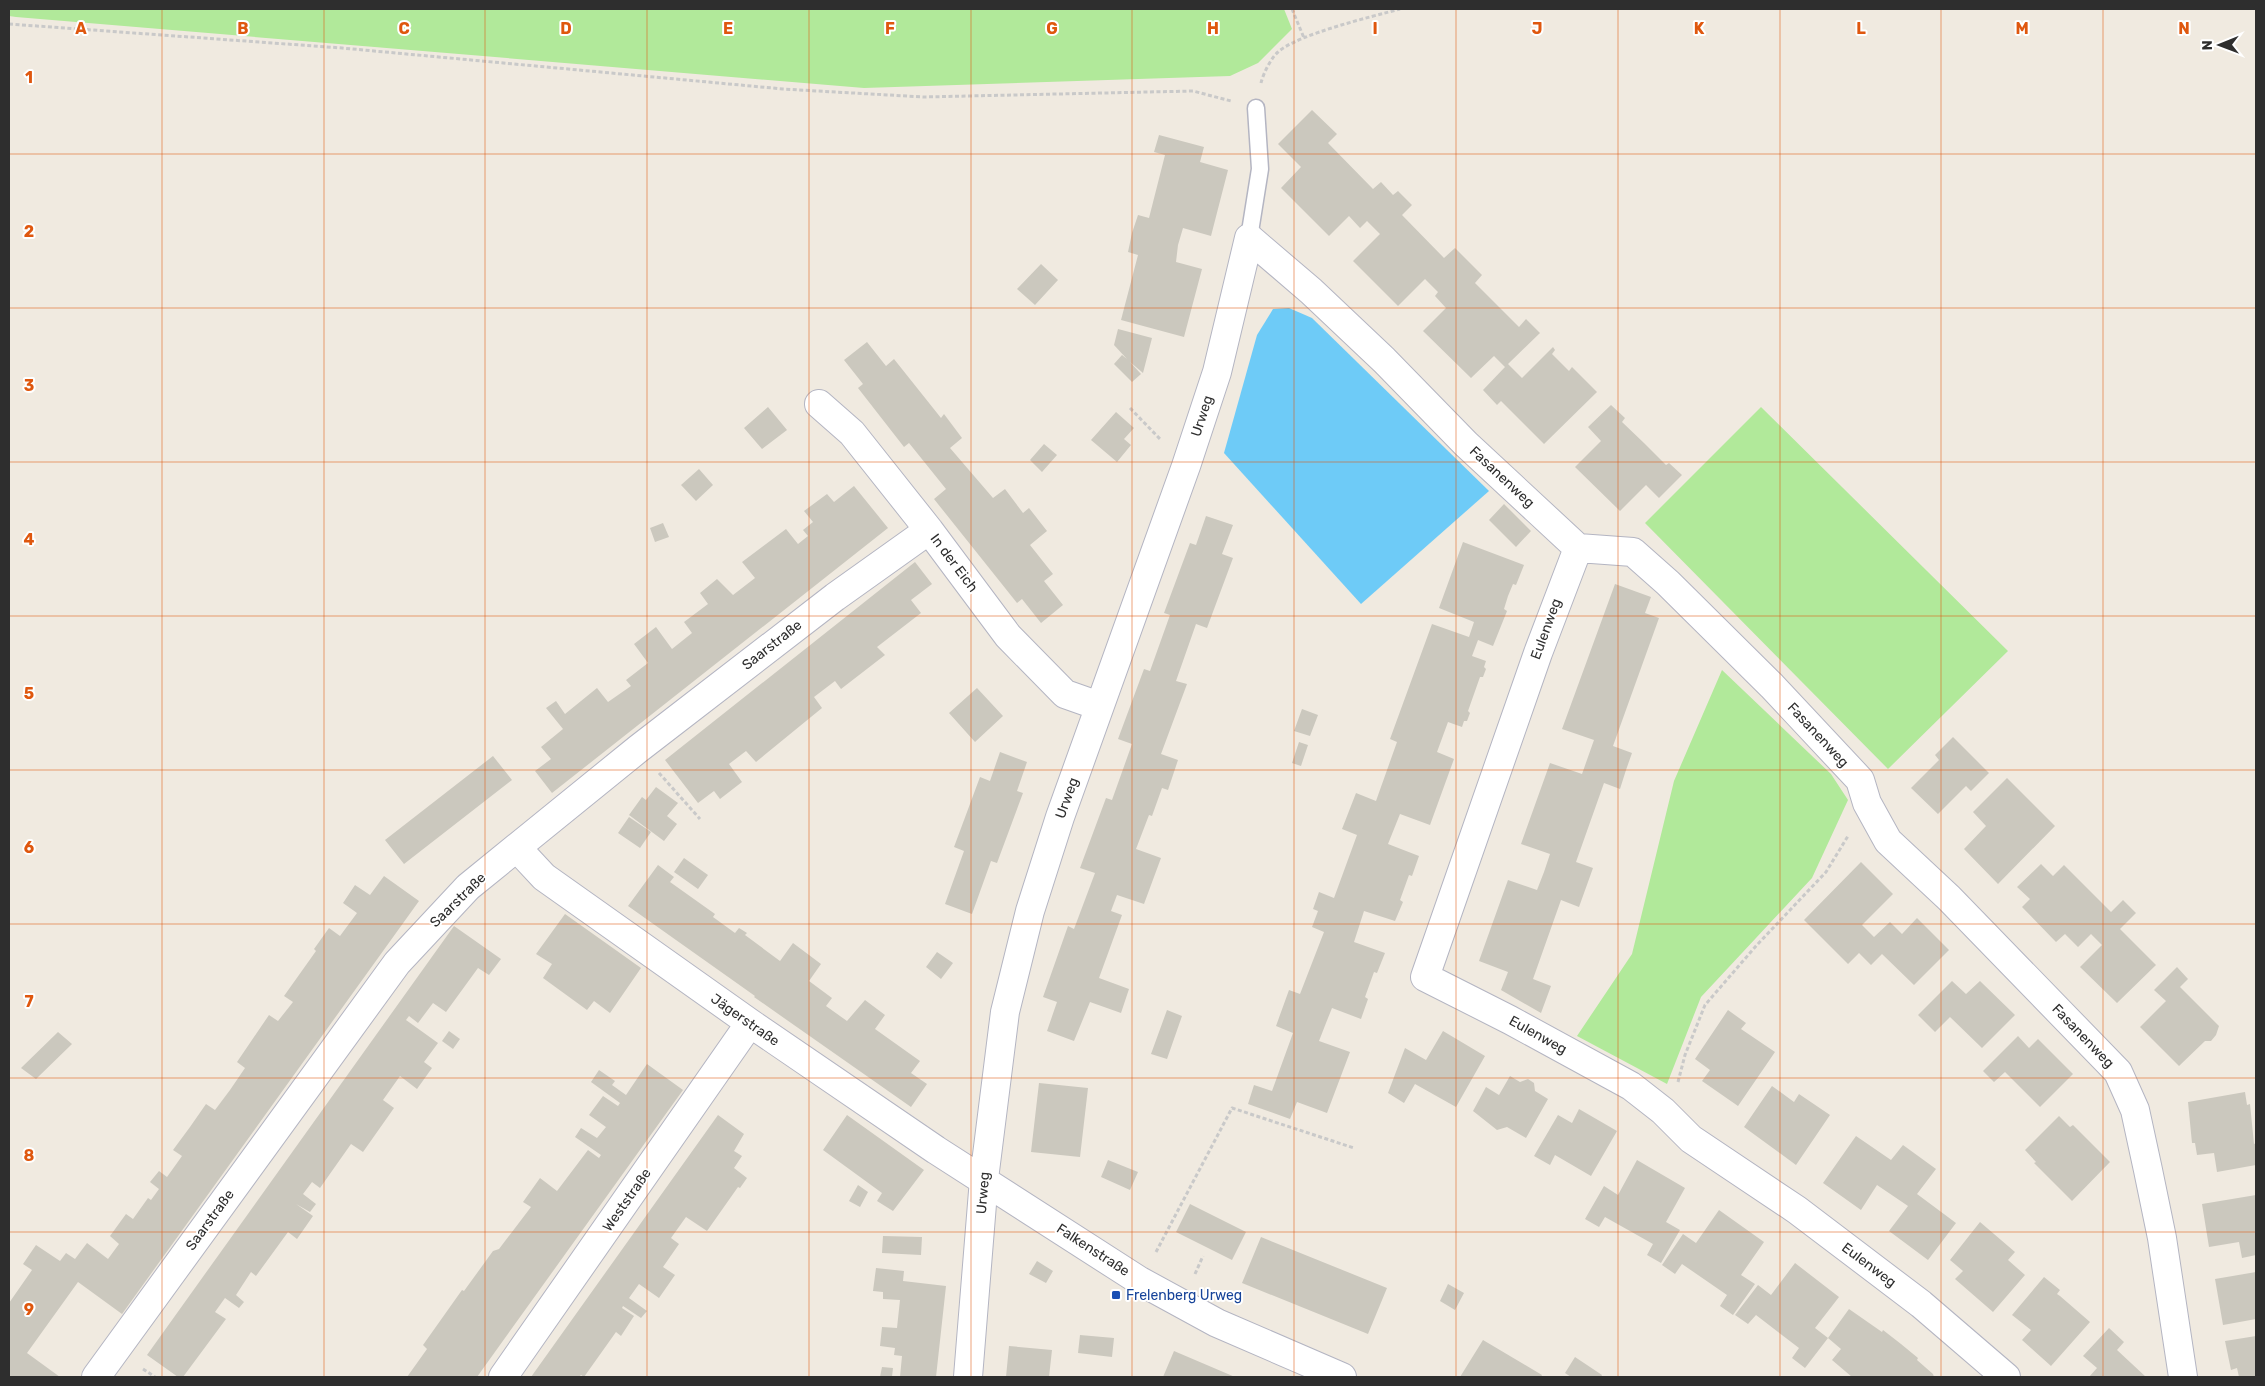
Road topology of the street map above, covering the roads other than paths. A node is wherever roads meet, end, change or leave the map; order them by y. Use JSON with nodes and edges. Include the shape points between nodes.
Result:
{"nodes":[{"id":1,"x":1256,"y":108,"type":"road end"},
{"id":2,"x":1249,"y":238,"type":"junction"},
{"id":3,"x":819,"y":404,"type":"dead end"},
{"id":4,"x":929,"y":530,"type":"junction"},
{"id":5,"x":1578,"y":548,"type":"junction"},
{"id":6,"x":1099,"y":706,"type":"junction"},
{"id":7,"x":516,"y":848,"type":"junction"},
{"id":8,"x":750,"y":1023,"type":"junction"},
{"id":9,"x":984,"y":1179,"type":"junction"},
{"id":10,"x":96,"y":1377,"type":"edge"},
{"id":11,"x":503,"y":1377,"type":"edge"},
{"id":12,"x":968,"y":1377,"type":"edge"},
{"id":13,"x":1342,"y":1377,"type":"edge"},
{"id":14,"x":2006,"y":1377,"type":"edge"},
{"id":15,"x":2183,"y":1377,"type":"edge"}],
"edges":[{"from":1,"to":2,"type":"lane","via":[[1260,169]]},
{"from":2,"to":5,"type":"street","name":"Fasanenweg","via":[[1311,291],[1466,444]]},
{"from":2,"to":6,"type":"street","name":"Urweg","via":[[1217,372]]},
{"from":3,"to":4,"type":"street","name":"In der Eich","via":[[852,433]]},
{"from":4,"to":6,"type":"street","name":"In der Eich","via":[[1008,636],[1065,694]]},
{"from":4,"to":7,"type":"street","name":"Saarstraße","via":[[835,597]]},
{"from":5,"to":14,"type":"street","name":"Eulenweg","via":[[1544,635],[1425,977],[1631,1086],[1691,1139],[1797,1210],[1921,1304]]},
{"from":5,"to":15,"type":"street","name":"Fasanenweg","via":[[1634,552],[1772,686],[1860,780],[1867,803],[1888,841],[1950,898],[2118,1072],[2135,1110],[2148,1170]]},
{"from":6,"to":9,"type":"street","name":"Urweg","via":[[1030,911],[1005,1012]]},
{"from":7,"to":8,"type":"street","name":"Jägerstraße","via":[[544,877]]},
{"from":7,"to":10,"type":"street","name":"Saarstraße","via":[[468,887],[397,963]]},
{"from":8,"to":9,"type":"street","name":"Jägerstraße"},
{"from":8,"to":11,"type":"street","name":"Weststraße"},
{"from":9,"to":12,"type":"street","name":"Urweg"},
{"from":9,"to":13,"type":"street","name":"Falkenstraße","via":[[1140,1281],[1217,1323]]}]}
